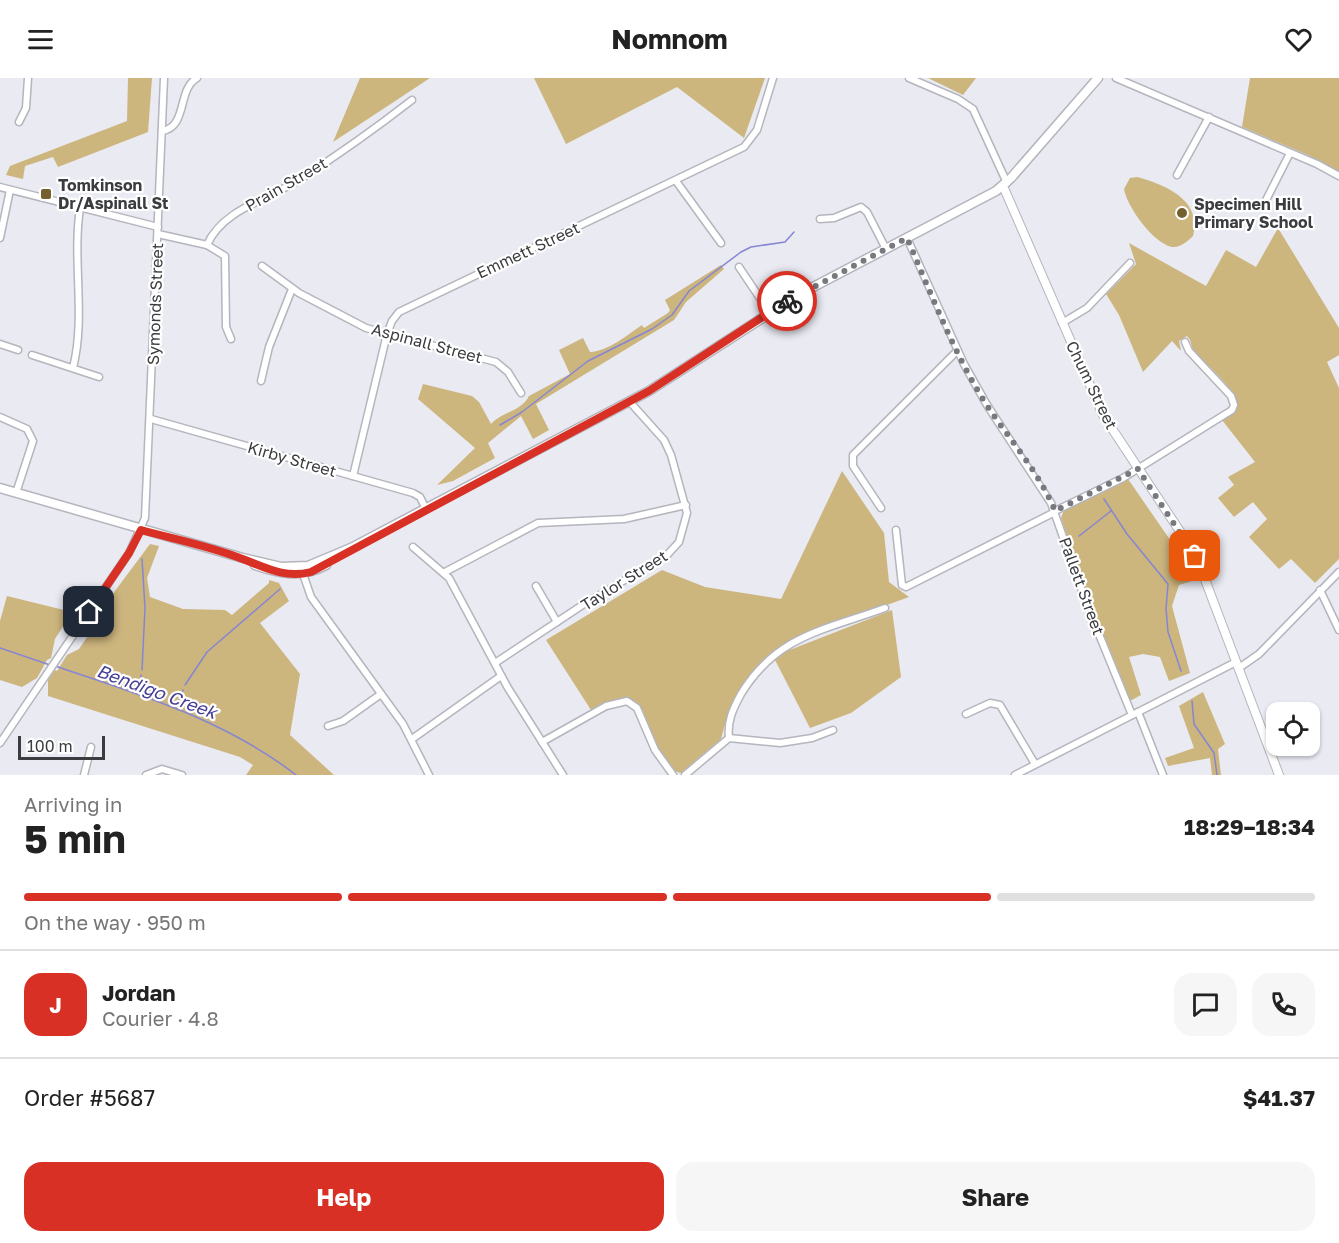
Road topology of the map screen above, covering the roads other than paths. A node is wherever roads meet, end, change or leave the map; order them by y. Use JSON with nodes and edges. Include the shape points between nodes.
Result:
{"nodes":[{"id":1,"x":28,"y":78,"type":"edge"},
{"id":2,"x":164,"y":78,"type":"edge"},
{"id":3,"x":197,"y":78,"type":"edge"},
{"id":4,"x":773,"y":78,"type":"edge"},
{"id":5,"x":909,"y":78,"type":"edge"},
{"id":6,"x":1098,"y":78,"type":"edge"},
{"id":7,"x":1116,"y":78,"type":"edge"},
{"id":8,"x":412,"y":100,"type":"dead end"},
{"id":9,"x":1209,"y":117,"type":"junction"},
{"id":10,"x":19,"y":122,"type":"dead end"},
{"id":11,"x":162,"y":131,"type":"junction"},
{"id":12,"x":1290,"y":153,"type":"junction"},
{"id":13,"x":1177,"y":175,"type":"dead end"},
{"id":14,"x":1339,"y":176,"type":"edge"},
{"id":15,"x":676,"y":181,"type":"junction"},
{"id":16,"x":1005,"y":184,"type":"junction"},
{"id":17,"x":0,"y":187,"type":"edge"},
{"id":18,"x":10,"y":190,"type":"junction"},
{"id":19,"x":1263,"y":206,"type":"dead end"},
{"id":20,"x":80,"y":208,"type":"junction"},
{"id":21,"x":819,"y":219,"type":"dead end"},
{"id":22,"x":158,"y":230,"type":"junction"},
{"id":23,"x":0,"y":238,"type":"edge"},
{"id":24,"x":907,"y":238,"type":"junction"},
{"id":25,"x":721,"y":243,"type":"dead end"},
{"id":26,"x":207,"y":245,"type":"junction"},
{"id":27,"x":885,"y":249,"type":"junction"},
{"id":28,"x":1130,"y":263,"type":"dead end"},
{"id":29,"x":262,"y":266,"type":"dead end"},
{"id":30,"x":739,"y":267,"type":"dead end"},
{"id":31,"x":292,"y":289,"type":"junction"},
{"id":32,"x":770,"y":313,"type":"junction"},
{"id":33,"x":1062,"y":323,"type":"junction"},
{"id":34,"x":387,"y":334,"type":"junction"},
{"id":35,"x":231,"y":339,"type":"dead end"},
{"id":36,"x":1185,"y":342,"type":"dead end"},
{"id":37,"x":0,"y":344,"type":"edge"},
{"id":38,"x":18,"y":350,"type":"dead end"},
{"id":39,"x":957,"y":351,"type":"junction"},
{"id":40,"x":32,"y":356,"type":"dead end"},
{"id":41,"x":73,"y":368,"type":"junction"},
{"id":42,"x":99,"y":376,"type":"dead end"},
{"id":43,"x":261,"y":381,"type":"dead end"},
{"id":44,"x":521,"y":393,"type":"dead end"},
{"id":45,"x":629,"y":401,"type":"junction"},
{"id":46,"x":0,"y":417,"type":"edge"},
{"id":47,"x":151,"y":419,"type":"junction"},
{"id":48,"x":1138,"y":469,"type":"junction"},
{"id":49,"x":353,"y":476,"type":"junction"},
{"id":50,"x":0,"y":488,"type":"edge"},
{"id":51,"x":16,"y":493,"type":"junction"},
{"id":52,"x":686,"y":506,"type":"junction"},
{"id":53,"x":426,"y":508,"type":"junction"},
{"id":54,"x":881,"y":508,"type":"dead end"},
{"id":55,"x":1055,"y":512,"type":"junction"},
{"id":56,"x":141,"y":530,"type":"junction"},
{"id":57,"x":896,"y":530,"type":"dead end"},
{"id":58,"x":413,"y":547,"type":"dead end"},
{"id":59,"x":302,"y":570,"type":"junction"},
{"id":60,"x":445,"y":572,"type":"junction"},
{"id":61,"x":1339,"y":572,"type":"edge"},
{"id":62,"x":536,"y":586,"type":"dead end"},
{"id":63,"x":1320,"y":590,"type":"junction"},
{"id":64,"x":885,"y":608,"type":"dead end"},
{"id":65,"x":557,"y":622,"type":"junction"},
{"id":66,"x":1339,"y":630,"type":"edge"},
{"id":67,"x":495,"y":663,"type":"junction"},
{"id":68,"x":1238,"y":664,"type":"junction"},
{"id":69,"x":501,"y":676,"type":"junction"},
{"id":70,"x":381,"y":694,"type":"junction"},
{"id":71,"x":1135,"y":713,"type":"junction"},
{"id":72,"x":966,"y":714,"type":"dead end"},
{"id":73,"x":328,"y":726,"type":"dead end"},
{"id":74,"x":833,"y":730,"type":"dead end"},
{"id":75,"x":729,"y":738,"type":"junction"},
{"id":76,"x":412,"y":740,"type":"junction"},
{"id":77,"x":542,"y":742,"type":"junction"},
{"id":78,"x":0,"y":743,"type":"edge"},
{"id":79,"x":91,"y":747,"type":"dead end"},
{"id":80,"x":1035,"y":764,"type":"junction"},
{"id":81,"x":84,"y":775,"type":"edge"},
{"id":82,"x":146,"y":775,"type":"edge"},
{"id":83,"x":182,"y":775,"type":"edge"},
{"id":84,"x":429,"y":775,"type":"edge"},
{"id":85,"x":563,"y":775,"type":"edge"},
{"id":86,"x":674,"y":775,"type":"edge"},
{"id":87,"x":685,"y":775,"type":"edge"},
{"id":88,"x":1015,"y":775,"type":"edge"},
{"id":89,"x":1163,"y":775,"type":"edge"},
{"id":90,"x":1279,"y":775,"type":"edge"}],
"edges":[{"from":1,"to":10,"type":"street","via":[[26,108]]},
{"from":2,"to":11,"type":"street","name":"Symonds Street"},
{"from":3,"to":11,"type":"street","via":[[189,84],[175,123]]},
{"from":4,"to":15,"type":"street","name":"Emmett Street","via":[[751,140]]},
{"from":5,"to":16,"type":"street","via":[[973,109]]},
{"from":6,"to":16,"type":"main road"},
{"from":7,"to":9,"type":"street"},
{"from":8,"to":26,"type":"street","name":"Prain Street","via":[[298,180],[234,215],[213,232]]},
{"from":9,"to":12,"type":"street"},
{"from":9,"to":13,"type":"street"},
{"from":11,"to":22,"type":"street","name":"Symonds Street"},
{"from":12,"to":14,"type":"street"},
{"from":12,"to":19,"type":"street"},
{"from":15,"to":25,"type":"street"},
{"from":15,"to":34,"type":"street","name":"Emmett Street","via":[[408,306],[395,316]]},
{"from":16,"to":24,"type":"main road"},
{"from":16,"to":33,"type":"street","name":"Chum Street"},
{"from":17,"to":18,"type":"street"},
{"from":18,"to":20,"type":"street"},
{"from":18,"to":23,"type":"street"},
{"from":20,"to":22,"type":"street"},
{"from":20,"to":41,"type":"street","via":[[79,333]]},
{"from":21,"to":27,"type":"street","via":[[864,208]]},
{"from":22,"to":26,"type":"street"},
{"from":22,"to":47,"type":"street","name":"Symonds Street"},
{"from":24,"to":27,"type":"main road"},
{"from":24,"to":39,"type":"street","name":"Pallett Street"},
{"from":26,"to":35,"type":"street","via":[[225,256],[226,327]]},
{"from":27,"to":32,"type":"main road"},
{"from":28,"to":33,"type":"street","via":[[1087,308]]},
{"from":29,"to":31,"type":"street","name":"Aspinall Street"},
{"from":30,"to":32,"type":"street"},
{"from":31,"to":34,"type":"street","name":"Aspinall Street","via":[[358,324]]},
{"from":31,"to":43,"type":"street","via":[[269,346]]},
{"from":32,"to":45,"type":"main road"},
{"from":33,"to":48,"type":"street","name":"Chum Street","via":[[1103,415]]},
{"from":34,"to":44,"type":"street","name":"Aspinall Street","via":[[496,362],[508,372]]},
{"from":34,"to":49,"type":"street","name":"Emmett Street"},
{"from":36,"to":48,"type":"street","via":[[1231,396],[1233,407]]},
{"from":37,"to":38,"type":"street"},
{"from":39,"to":54,"type":"street","via":[[852,461]]},
{"from":39,"to":55,"type":"street","name":"Pallett Street","via":[[982,397],[1044,488]]},
{"from":40,"to":41,"type":"street"},
{"from":41,"to":42,"type":"street"},
{"from":45,"to":52,"type":"street","name":"Taylor Street","via":[[667,446]]},
{"from":45,"to":53,"type":"main road"},
{"from":46,"to":51,"type":"street","via":[[27,429],[33,441]]},
{"from":47,"to":49,"type":"street","name":"Kirby Street"},
{"from":47,"to":56,"type":"street","name":"Symonds Street","via":[[147,504]]},
{"from":48,"to":55,"type":"street"},
{"from":48,"to":68,"type":"street","name":"Chum Street","via":[[1195,556]]},
{"from":49,"to":53,"type":"street","name":"Kirby Street","via":[[417,495]]},
{"from":50,"to":51,"type":"main road"},
{"from":51,"to":56,"type":"main road"},
{"from":52,"to":60,"type":"street","via":[[629,518],[538,523]]},
{"from":52,"to":65,"type":"street","name":"Taylor Street","via":[[685,528],[671,551]]},
{"from":53,"to":59,"type":"main road"},
{"from":55,"to":57,"type":"street","via":[[904,587]]},
{"from":55,"to":71,"type":"street","name":"Pallett Street","via":[[1087,605]]},
{"from":56,"to":59,"type":"main road"},
{"from":56,"to":78,"type":"street","name":"Symonds Street"},
{"from":58,"to":60,"type":"street"},
{"from":59,"to":70,"type":"street","via":[[311,597]]},
{"from":60,"to":67,"type":"street"},
{"from":61,"to":63,"type":"street"},
{"from":62,"to":65,"type":"street"},
{"from":63,"to":66,"type":"street"},
{"from":63,"to":68,"type":"street","via":[[1259,654]]},
{"from":64,"to":75,"type":"street","via":[[778,650],[737,701],[728,724]]},
{"from":65,"to":67,"type":"street","name":"Taylor Street"},
{"from":67,"to":69,"type":"street"},
{"from":68,"to":71,"type":"street"},
{"from":68,"to":90,"type":"street","name":"Chum Street"},
{"from":69,"to":76,"type":"street"},
{"from":69,"to":77,"type":"street"},
{"from":70,"to":73,"type":"street","via":[[346,719]]},
{"from":70,"to":76,"type":"street"},
{"from":71,"to":80,"type":"street"},
{"from":71,"to":89,"type":"street","name":"Pallett Street"},
{"from":72,"to":80,"type":"street","via":[[990,704],[1000,705]]},
{"from":74,"to":75,"type":"street","via":[[780,743]]},
{"from":75,"to":87,"type":"street"},
{"from":76,"to":84,"type":"street"},
{"from":77,"to":85,"type":"street"},
{"from":77,"to":86,"type":"street","via":[[606,706],[627,701],[640,713],[655,750]]},
{"from":79,"to":81,"type":"street"},
{"from":80,"to":88,"type":"street"},
{"from":82,"to":83,"type":"street","via":[[162,769]]}]}
